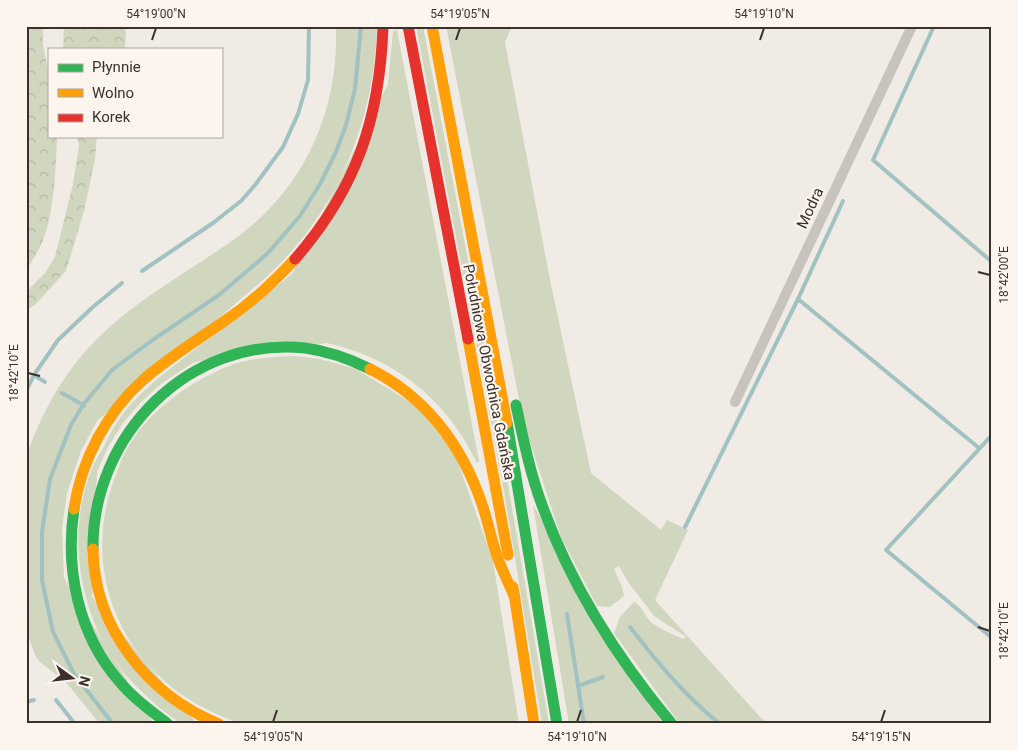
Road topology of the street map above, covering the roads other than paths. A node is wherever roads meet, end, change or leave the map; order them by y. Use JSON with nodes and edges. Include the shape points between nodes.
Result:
{"nodes":[{"id":1,"x":383,"y":26,"type":"edge"},
{"id":2,"x":408,"y":26,"type":"edge"},
{"id":3,"x":432,"y":26,"type":"edge"},
{"id":4,"x":912,"y":26,"type":"edge"},
{"id":5,"x":488,"y":323,"type":"junction"},
{"id":6,"x":735,"y":402,"type":"dead end"},
{"id":7,"x":515,"y":598,"type":"junction"},
{"id":8,"x":168,"y":724,"type":"edge"},
{"id":9,"x":219,"y":724,"type":"edge"},
{"id":10,"x":534,"y":724,"type":"edge"},
{"id":11,"x":557,"y":724,"type":"edge"},
{"id":12,"x":672,"y":724,"type":"edge"}],
"edges":[{"from":1,"to":8,"type":"highway","via":[[381,79],[369,132],[325,222],[296,259],[263,292],[150,374],[129,394],[90,450],[74,495],[70,541],[72,569],[81,610],[91,635],[115,676],[130,693]]},
{"from":2,"to":7,"type":"highway","name":"Południowa Obwodnica Gdańska"},
{"from":3,"to":5,"type":"highway","name":"Południowa Obwodnica Gdańska"},
{"from":4,"to":6,"type":"street","name":"Modra"},
{"from":5,"to":11,"type":"highway","name":"Południowa Obwodnica Gdańska"},
{"from":5,"to":12,"type":"highway","via":[[507,365],[533,474],[561,552],[609,642]]},
{"from":7,"to":9,"type":"highway","via":[[498,558],[482,502],[446,432],[426,408],[391,379],[352,360],[304,348],[254,351],[207,365],[149,405],[119,444],[99,494],[93,554],[104,608],[133,661],[182,706]]},
{"from":7,"to":10,"type":"highway","name":"Południowa Obwodnica Gdańska"}]}
